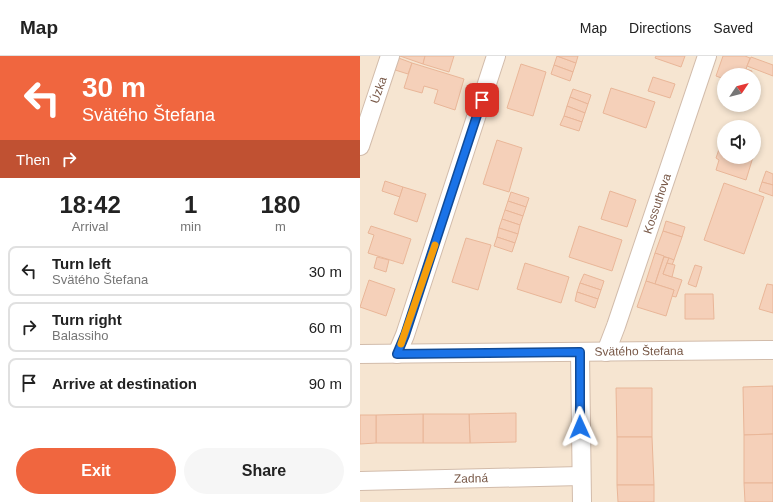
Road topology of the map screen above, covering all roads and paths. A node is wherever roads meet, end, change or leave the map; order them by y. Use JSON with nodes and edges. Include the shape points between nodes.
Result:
{"nodes":[{"id":1,"x":390,"y":56,"type":"edge"},
{"id":2,"x":496,"y":56,"type":"edge"},
{"id":3,"x":707,"y":56,"type":"edge"},
{"id":4,"x":360,"y":146,"type":"edge"},
{"id":5,"x":773,"y":350,"type":"edge"},
{"id":6,"x":580,"y":352,"type":"junction"},
{"id":7,"x":606,"y":352,"type":"junction"},
{"id":8,"x":360,"y":354,"type":"edge"},
{"id":9,"x":397,"y":354,"type":"junction"},
{"id":10,"x":581,"y":476,"type":"junction"},
{"id":11,"x":360,"y":481,"type":"edge"},
{"id":12,"x":582,"y":502,"type":"edge"}],
"edges":[{"from":1,"to":4,"type":"street","name":"Úzka"},
{"from":2,"to":9,"type":"street"},
{"from":3,"to":7,"type":"street","name":"Kossuthova"},
{"from":5,"to":7,"type":"street","name":"Svätého Štefana"},
{"from":6,"to":7,"type":"street","name":"Svätého Štefana"},
{"from":6,"to":9,"type":"street","name":"Svätého Štefana"},
{"from":6,"to":10,"type":"street"},
{"from":8,"to":9,"type":"street","name":"Svätého Štefana"},
{"from":10,"to":11,"type":"street","name":"Zadná"},
{"from":10,"to":12,"type":"street"}]}
